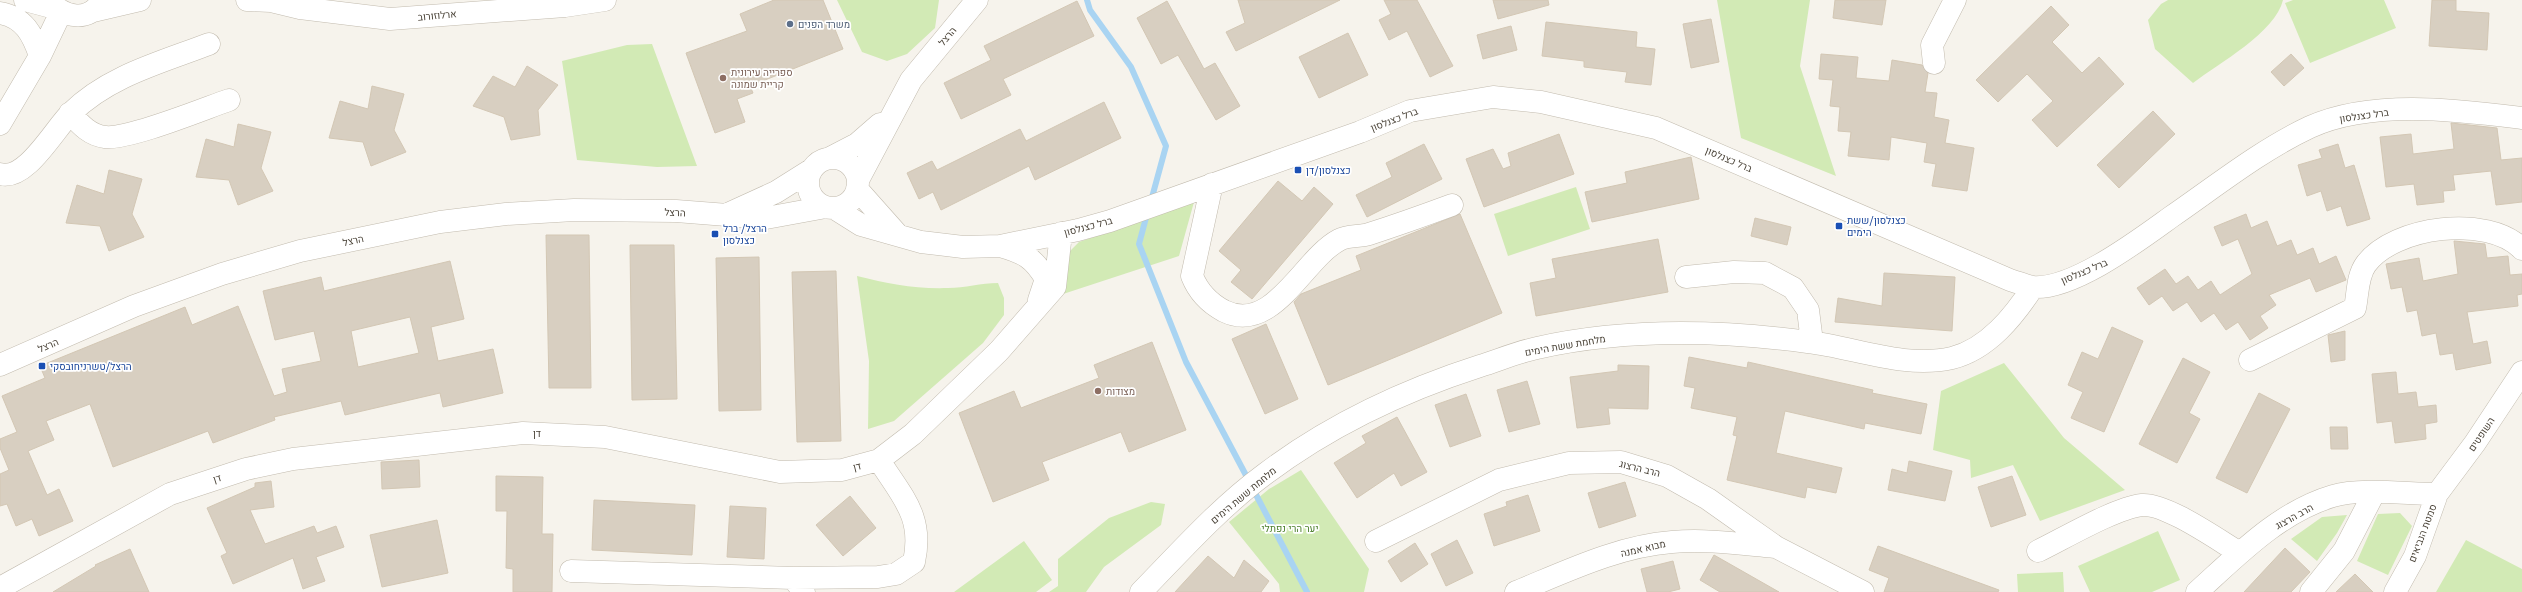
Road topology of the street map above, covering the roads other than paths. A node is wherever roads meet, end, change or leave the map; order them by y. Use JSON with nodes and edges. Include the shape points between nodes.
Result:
{"nodes":[{"id":1,"x":6,"y":0,"type":"edge"},
{"id":2,"x":25,"y":0,"type":"edge"},
{"id":3,"x":140,"y":0,"type":"edge"},
{"id":4,"x":247,"y":0,"type":"edge"},
{"id":5,"x":605,"y":0,"type":"edge"},
{"id":6,"x":982,"y":0,"type":"edge"},
{"id":7,"x":1955,"y":0,"type":"edge"},
{"id":8,"x":0,"y":1,"type":"edge"},
{"id":9,"x":271,"y":1,"type":"edge"},
{"id":10,"x":73,"y":8,"type":"edge"},
{"id":11,"x":971,"y":8,"type":"edge"},
{"id":12,"x":0,"y":13,"type":"edge"},
{"id":13,"x":209,"y":44,"type":"dead end"},
{"id":14,"x":40,"y":56,"type":"junction"},
{"id":15,"x":1934,"y":63,"type":"dead end"},
{"id":16,"x":229,"y":100,"type":"dead end"},
{"id":17,"x":70,"y":113,"type":"junction"},
{"id":18,"x":890,"y":115,"type":"junction"},
{"id":19,"x":2522,"y":118,"type":"edge"},
{"id":20,"x":0,"y":124,"type":"edge"},
{"id":21,"x":830,"y":158,"type":"junction"},
{"id":22,"x":811,"y":170,"type":"junction"},
{"id":23,"x":0,"y":174,"type":"edge"},
{"id":24,"x":1212,"y":184,"type":"junction"},
{"id":25,"x":857,"y":185,"type":"junction"},
{"id":26,"x":1452,"y":205,"type":"dead end"},
{"id":27,"x":830,"y":208,"type":"junction"},
{"id":28,"x":727,"y":215,"type":"junction"},
{"id":29,"x":1061,"y":233,"type":"junction"},
{"id":30,"x":897,"y":234,"type":"junction"},
{"id":31,"x":1000,"y":246,"type":"junction"},
{"id":32,"x":2522,"y":249,"type":"edge"},
{"id":33,"x":1686,"y":277,"type":"dead end"},
{"id":34,"x":2033,"y":287,"type":"junction"},
{"id":35,"x":1037,"y":307,"type":"junction"},
{"id":36,"x":1812,"y":342,"type":"junction"},
{"id":37,"x":2250,"y":360,"type":"dead end"},
{"id":38,"x":0,"y":365,"type":"edge"},
{"id":39,"x":2522,"y":372,"type":"edge"},
{"id":40,"x":879,"y":460,"type":"junction"},
{"id":41,"x":2374,"y":493,"type":"junction"},
{"id":42,"x":2437,"y":494,"type":"junction"},
{"id":43,"x":1376,"y":541,"type":"dead end"},
{"id":44,"x":1776,"y":547,"type":"junction"},
{"id":45,"x":2038,"y":551,"type":"dead end"},
{"id":46,"x":2240,"y":553,"type":"junction"},
{"id":47,"x":571,"y":571,"type":"dead end"},
{"id":48,"x":798,"y":585,"type":"edge"},
{"id":49,"x":0,"y":588,"type":"edge"},
{"id":50,"x":1141,"y":592,"type":"edge"},
{"id":51,"x":1516,"y":592,"type":"edge"},
{"id":52,"x":1863,"y":592,"type":"edge"},
{"id":53,"x":2197,"y":592,"type":"edge"},
{"id":54,"x":2311,"y":592,"type":"edge"},
{"id":55,"x":2395,"y":592,"type":"edge"}],
"edges":[{"from":1,"to":8,"type":"street"},
{"from":2,"to":10,"type":"street"},
{"from":3,"to":10,"type":"street"},
{"from":4,"to":9,"type":"street","name":"ארלוזורוב"},
{"from":5,"to":9,"type":"street","name":"ארלוזורוב","via":[[566,6],[390,19],[300,8]]},
{"from":6,"to":11,"type":"street","name":"הרצל"},
{"from":7,"to":15,"type":"street","via":[[1932,45]]},
{"from":10,"to":14,"type":"street"},
{"from":11,"to":18,"type":"street","name":"הרצל","via":[[911,80]]},
{"from":12,"to":14,"type":"street","via":[[25,24],[34,38]]},
{"from":13,"to":17,"type":"street","via":[[119,79]]},
{"from":14,"to":20,"type":"street"},
{"from":16,"to":17,"type":"street","via":[[127,135],[105,137],[86,131]]},
{"from":17,"to":23,"type":"street","via":[[32,160],[17,172]]},
{"from":18,"to":21,"type":"street","name":"הרצל","via":[[857,144]]},
{"from":18,"to":25,"type":"street","name":"הרצל"},
{"from":19,"to":34,"type":"street","name":"ברל כצנלסון","via":[[2430,108],[2351,115],[2311,127],[2264,153],[2112,259],[2082,274],[2056,283]]},
{"from":21,"to":22,"type":"street","via":[[823,160]]},
{"from":21,"to":25,"type":"street","via":[[851,166]]},
{"from":22,"to":27,"type":"street","via":[[808,177],[810,192],[819,204]]},
{"from":22,"to":28,"type":"street","name":"הרצל","via":[[776,192]]},
{"from":24,"to":26,"type":"street","via":[[1192,276],[1198,290],[1218,308],[1232,315],[1253,316],[1277,300],[1340,239],[1367,234]]},
{"from":24,"to":29,"type":"street","name":"ברל כצנלסון","via":[[1110,221]]},
{"from":24,"to":34,"type":"street","name":"ברל כצנלסון","via":[[1360,132],[1410,111],[1493,97],[1541,102],[1656,128],[2010,280]]},
{"from":25,"to":27,"type":"street","via":[[848,203]]},
{"from":25,"to":30,"type":"street","name":"ברל כצנלסון"},
{"from":27,"to":28,"type":"street","name":"הרצל","via":[[766,218]]},
{"from":27,"to":30,"type":"street","name":"ברל כצנלסון","via":[[861,225]]},
{"from":28,"to":38,"type":"street","name":"הרצל","via":[[676,211],[582,210],[506,214],[440,222],[308,249],[222,274],[134,306]]},
{"from":29,"to":31,"type":"street","name":"ברל כצנלסון"},
{"from":29,"to":35,"type":"street","name":"דן","via":[[1055,287]]},
{"from":30,"to":31,"type":"street","name":"ברל כצנלסון","via":[[921,242],[963,247]]},
{"from":31,"to":35,"type":"street","name":"דן","via":[[1022,253],[1037,263],[1046,279]]},
{"from":32,"to":37,"type":"street","via":[[2496,232],[2472,228],[2430,232],[2399,239],[2381,248],[2365,265],[2355,308]]},
{"from":33,"to":36,"type":"street","via":[[1734,272],[1765,273],[1793,288],[1808,310]]},
{"from":34,"to":36,"type":"street","name":"מלחמת ששת הימים","via":[[2018,310],[2001,328],[1974,348],[1954,357],[1908,360]]},
{"from":35,"to":40,"type":"street","name":"דן","via":[[988,361],[913,434]]},
{"from":36,"to":50,"type":"street","name":"מלחמת ששת הימים","via":[[1756,335],[1702,333],[1650,333],[1591,338],[1536,348],[1433,381],[1354,416],[1265,474],[1229,504]]},
{"from":39,"to":42,"type":"street","name":"השופטים","via":[[2475,443]]},
{"from":40,"to":48,"type":"street","via":[[915,518],[918,543],[914,562],[896,574],[878,578]]},
{"from":40,"to":49,"type":"street","name":"דן","via":[[842,470],[780,472],[605,437],[530,433],[293,459],[246,469],[170,494]]},
{"from":41,"to":42,"type":"street","name":"הרב הרצוג"},
{"from":41,"to":46,"type":"street","name":"הרב הרצוג","via":[[2334,496],[2301,509],[2257,538]]},
{"from":41,"to":54,"type":"street","via":[[2344,551]]},
{"from":42,"to":55,"type":"street","name":"סמטת הנביאים","via":[[2414,556]]},
{"from":43,"to":44,"type":"street","name":"הרב הרצוג","via":[[1499,480],[1569,463],[1621,462],[1667,476],[1708,499]]},
{"from":44,"to":51,"type":"street","name":"מבוא אמנה","via":[[1671,542],[1629,550],[1572,569]]},
{"from":44,"to":52,"type":"street","name":"הרב הרצוג"},
{"from":45,"to":46,"type":"street","via":[[2110,516],[2142,505],[2166,510]]},
{"from":46,"to":53,"type":"street","name":"הרב הרצוג"},
{"from":47,"to":48,"type":"street"}]}
